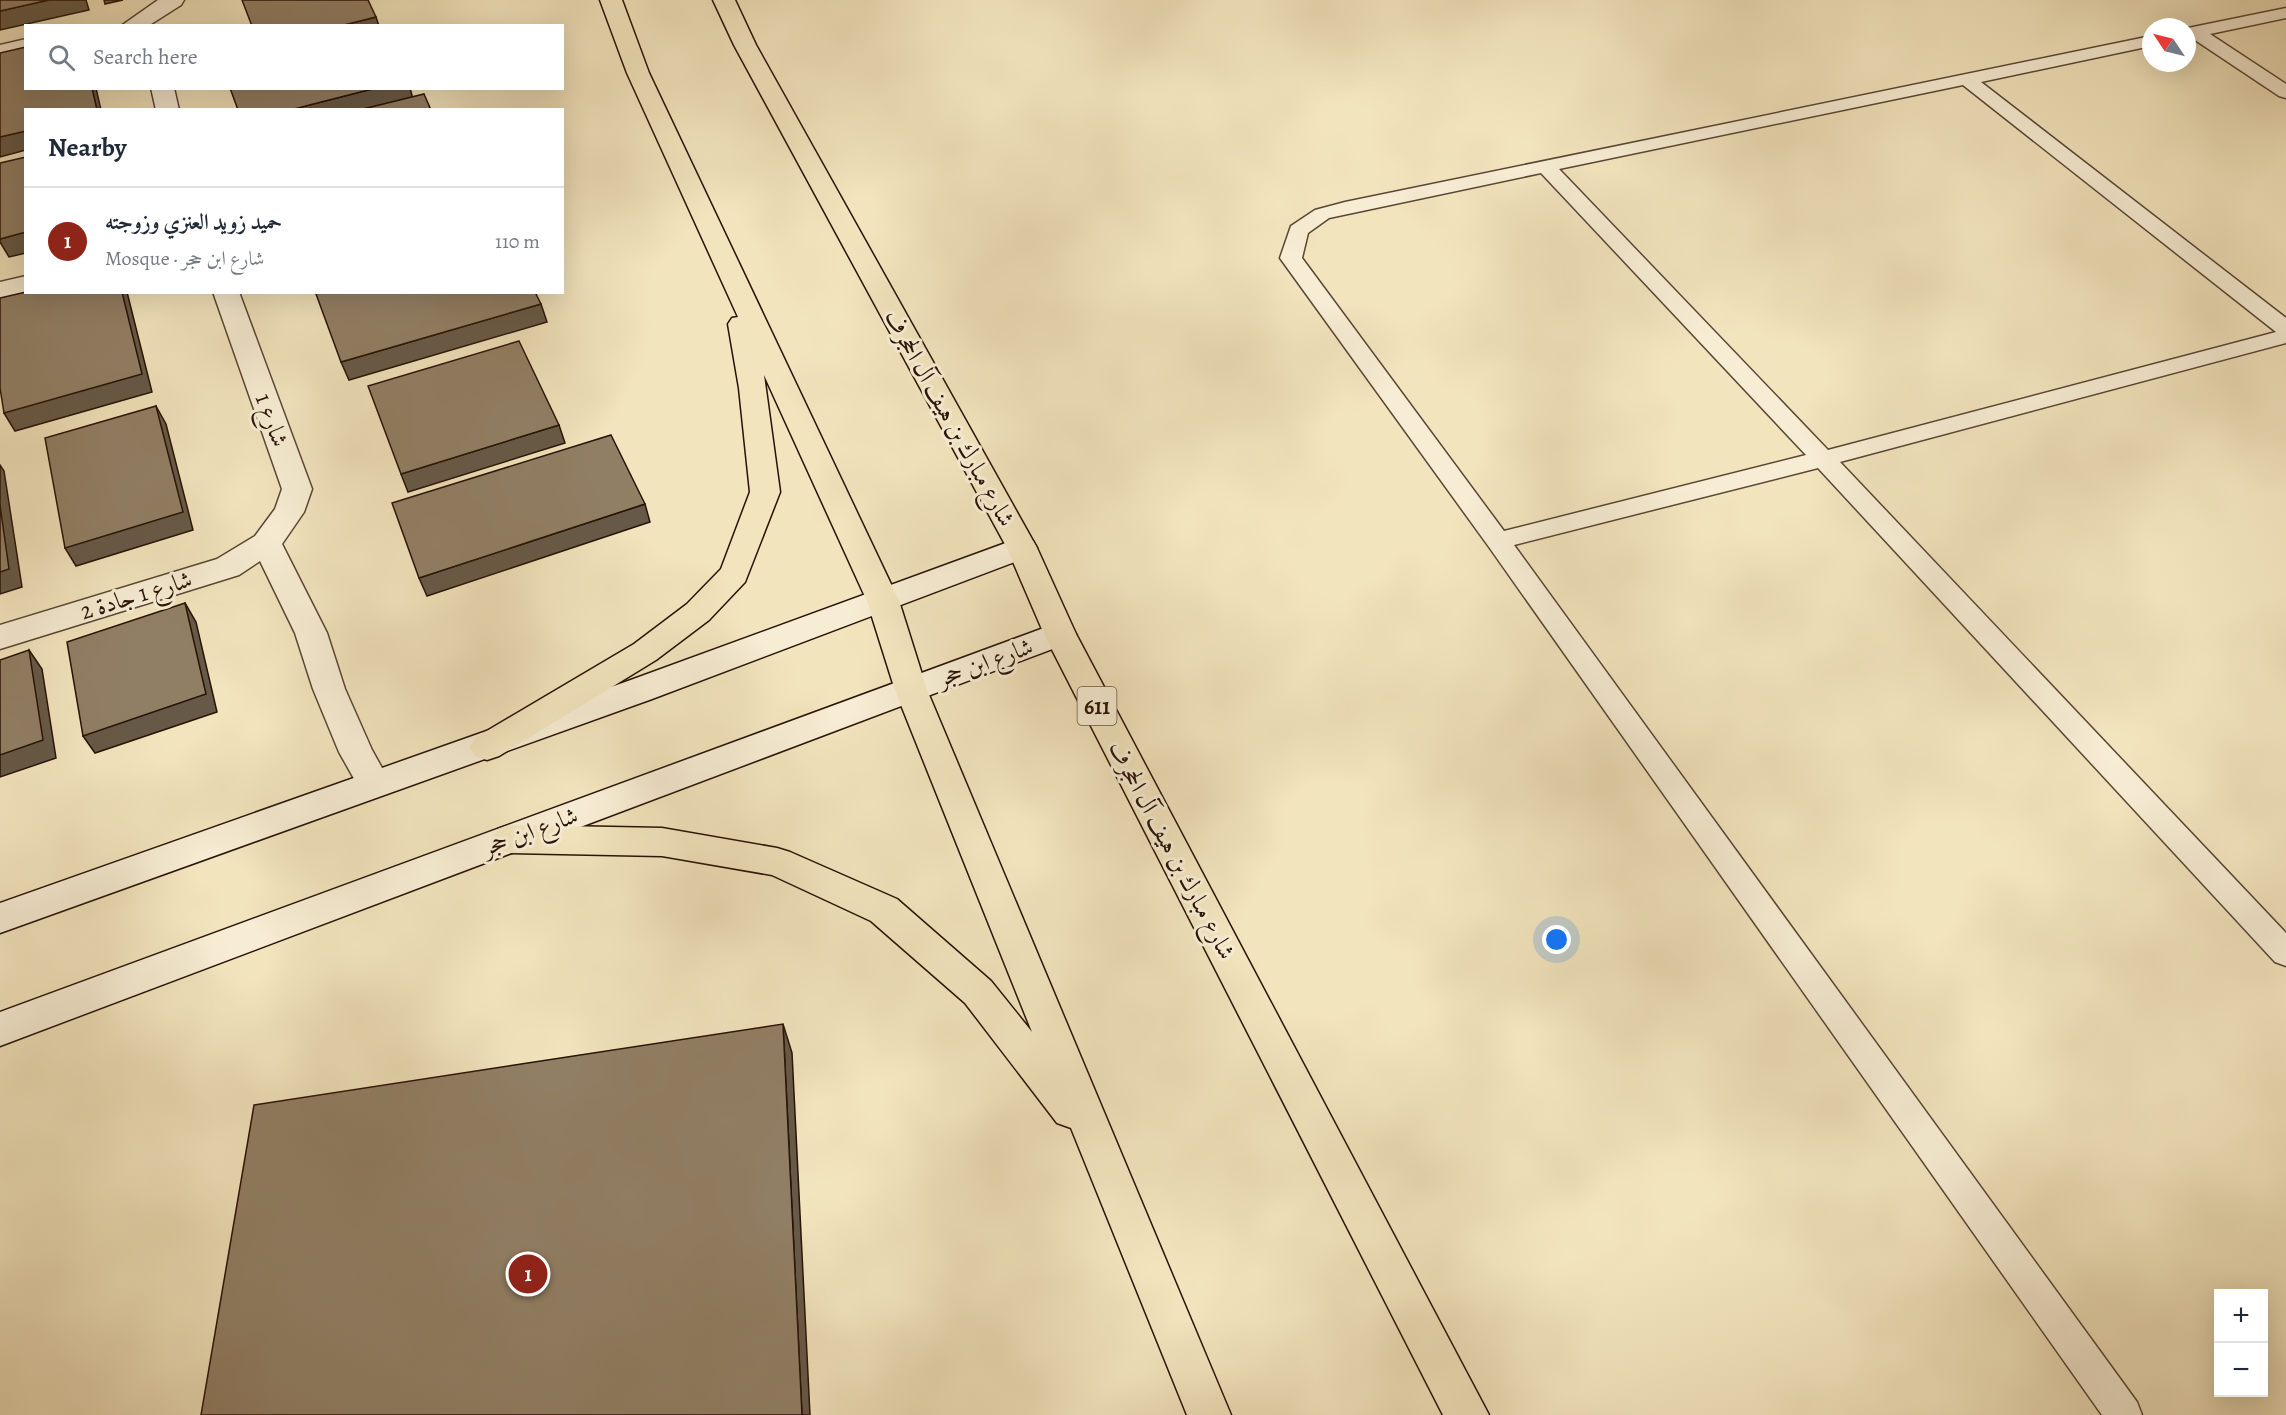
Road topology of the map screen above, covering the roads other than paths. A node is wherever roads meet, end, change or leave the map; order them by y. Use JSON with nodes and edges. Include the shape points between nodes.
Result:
{"nodes":[{"id":1,"x":173,"y":0,"type":"edge"},
{"id":2,"x":611,"y":0,"type":"edge"},
{"id":3,"x":724,"y":0,"type":"edge"},
{"id":4,"x":2286,"y":13,"type":"edge"},
{"id":5,"x":135,"y":24,"type":"edge"},
{"id":6,"x":2196,"y":32,"type":"edge"},
{"id":7,"x":2196,"y":36,"type":"edge"},
{"id":8,"x":2142,"y":43,"type":"edge"},
{"id":9,"x":24,"y":46,"type":"edge"},
{"id":10,"x":0,"y":52,"type":"edge"},
{"id":11,"x":1966,"y":79,"type":"junction"},
{"id":12,"x":163,"y":90,"type":"edge"},
{"id":13,"x":2286,"y":92,"type":"edge"},
{"id":14,"x":167,"y":108,"type":"edge"},
{"id":15,"x":1545,"y":166,"type":"junction"},
{"id":16,"x":732,"y":275,"type":"junction"},
{"id":17,"x":24,"y":284,"type":"edge"},
{"id":18,"x":0,"y":290,"type":"edge"},
{"id":19,"x":227,"y":294,"type":"edge"},
{"id":20,"x":2286,"y":329,"type":"edge"},
{"id":21,"x":2286,"y":336,"type":"edge"},
{"id":22,"x":1823,"y":459,"type":"junction"},
{"id":23,"x":1498,"y":541,"type":"junction"},
{"id":24,"x":266,"y":543,"type":"junction"},
{"id":25,"x":1022,"y":548,"type":"junction"},
{"id":26,"x":883,"y":602,"type":"junction"},
{"id":27,"x":1060,"y":634,"type":"junction"},
{"id":28,"x":0,"y":637,"type":"edge"},
{"id":29,"x":910,"y":690,"type":"junction"},
{"id":30,"x":487,"y":747,"type":"junction"},
{"id":31,"x":374,"y":784,"type":"junction"},
{"id":32,"x":510,"y":839,"type":"junction"},
{"id":33,"x":0,"y":918,"type":"edge"},
{"id":34,"x":2286,"y":953,"type":"edge"},
{"id":35,"x":0,"y":1029,"type":"edge"},
{"id":36,"x":1095,"y":1139,"type":"junction"},
{"id":37,"x":1209,"y":1415,"type":"edge"},
{"id":38,"x":1467,"y":1415,"type":"edge"},
{"id":39,"x":2124,"y":1415,"type":"edge"}],
"edges":[{"from":1,"to":5,"type":"main road"},
{"from":2,"to":16,"type":"main road","via":[[638,73]]},
{"from":3,"to":25,"type":"main road","name":"شارع مبارك بن هيف آل الحجرف","number":"611","via":[[751,56]]},
{"from":4,"to":6,"type":"lane"},
{"from":7,"to":13,"type":"lane"},
{"from":8,"to":11,"type":"lane"},
{"from":9,"to":10,"type":"main road"},
{"from":11,"to":15,"type":"lane"},
{"from":11,"to":20,"type":"lane"},
{"from":12,"to":14,"type":"main road"},
{"from":15,"to":22,"type":"lane"},
{"from":15,"to":23,"type":"lane","via":[[1322,214],[1298,230],[1291,258]]},
{"from":16,"to":26,"type":"main road"},
{"from":16,"to":30,"type":"main road","via":[[753,388],[765,492],[734,574],[698,612],[645,652]]},
{"from":17,"to":18,"type":"main road"},
{"from":19,"to":24,"type":"main road","name":"شارع 1","via":[[297,489],[289,512]]},
{"from":21,"to":22,"type":"lane"},
{"from":22,"to":23,"type":"lane"},
{"from":22,"to":34,"type":"lane"},
{"from":23,"to":39,"type":"lane"},
{"from":24,"to":28,"type":"main road","name":"شارع 1 جادة 2","via":[[228,567]]},
{"from":24,"to":31,"type":"main road","via":[[311,633],[329,689]]},
{"from":25,"to":26,"type":"main road"},
{"from":25,"to":27,"type":"main road","name":"شارع مبارك بن هيف آل الحجرف","number":"611"},
{"from":26,"to":29,"type":"main road"},
{"from":26,"to":30,"type":"main road"},
{"from":27,"to":29,"type":"main road","name":"شارع ابن حجر"},
{"from":27,"to":38,"type":"main road","name":"شارع مبارك بن هيف آل الحجرف","number":"611"},
{"from":29,"to":32,"type":"main road","name":"شارع ابن حجر"},
{"from":29,"to":36,"type":"main road"},
{"from":30,"to":31,"type":"main road"},
{"from":31,"to":33,"type":"main road"},
{"from":32,"to":35,"type":"main road","name":"شارع ابن حجر"},
{"from":32,"to":36,"type":"main road","via":[[662,842],[777,861],[884,910],[978,992]]},
{"from":36,"to":37,"type":"main road"}]}
